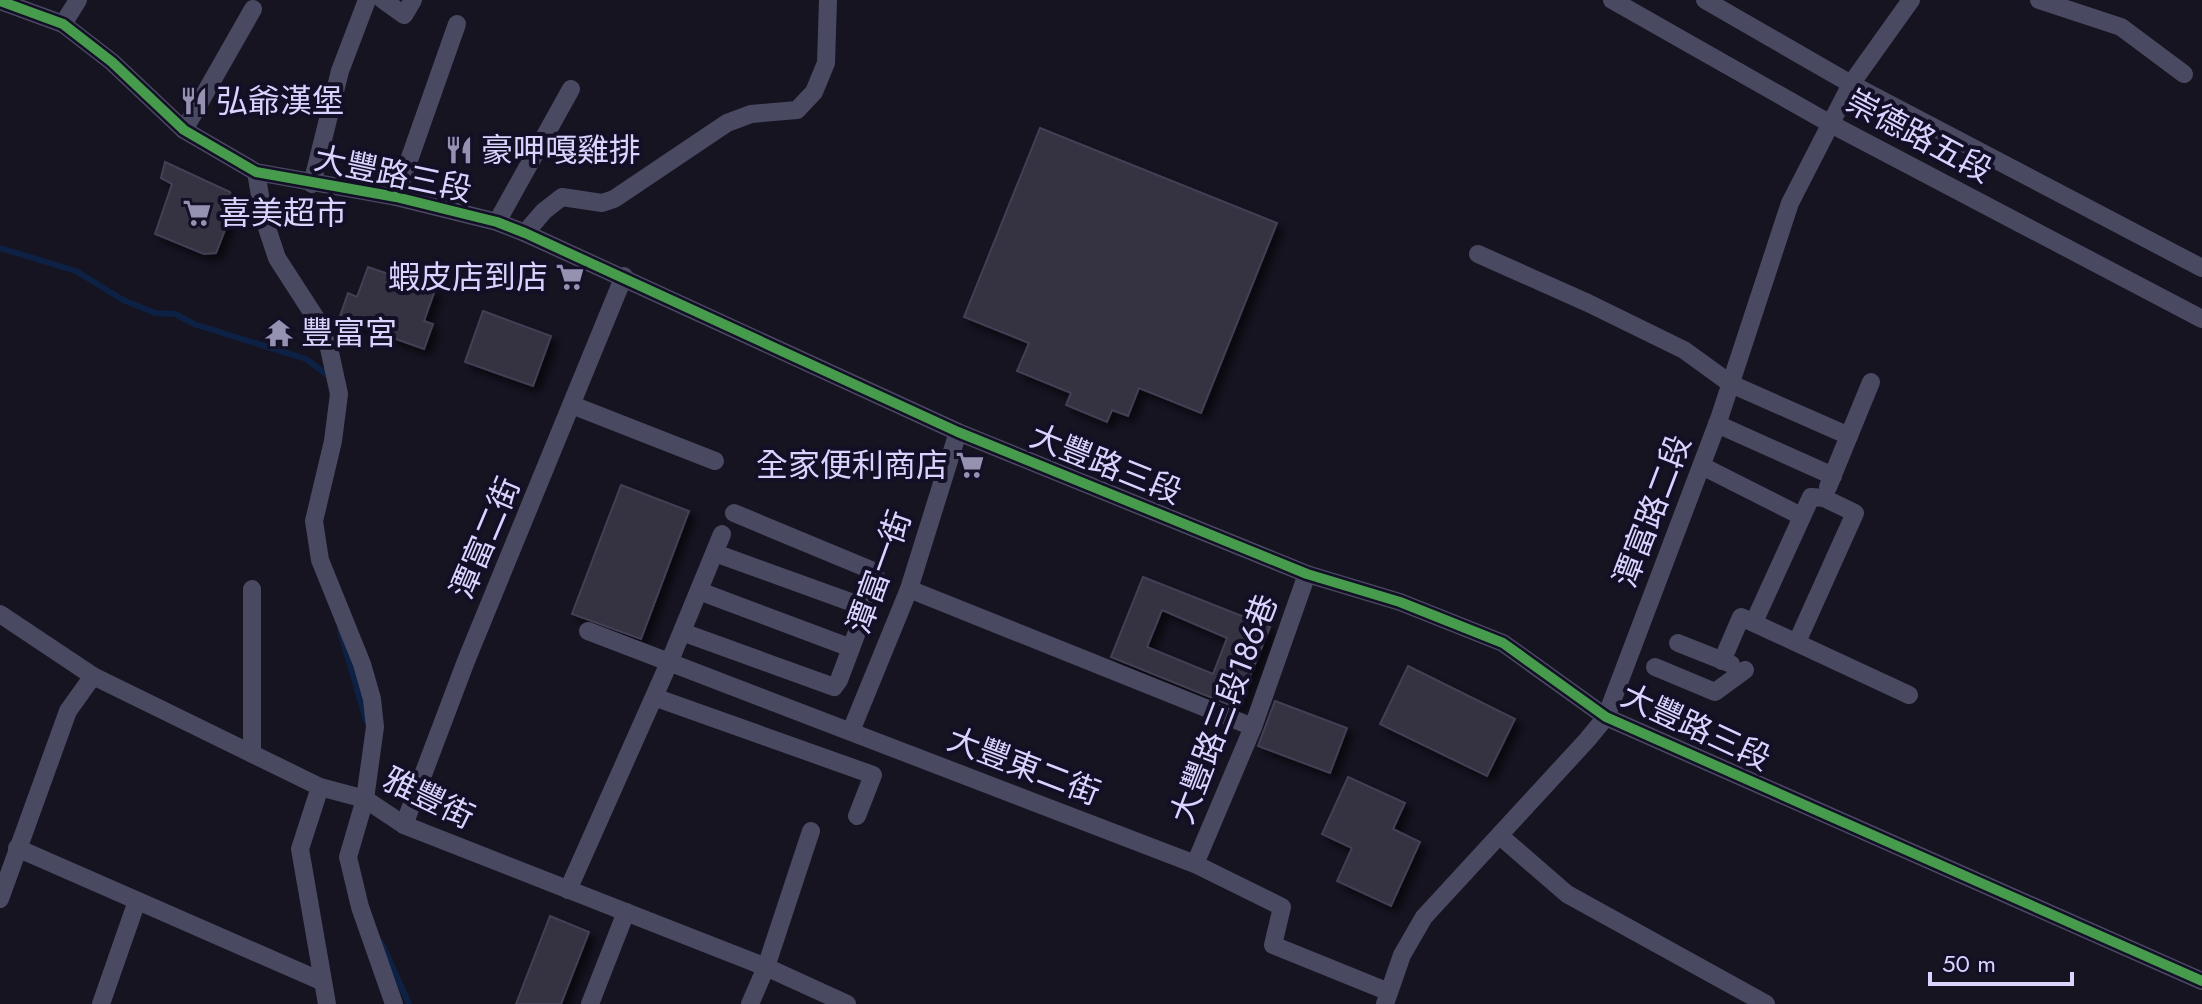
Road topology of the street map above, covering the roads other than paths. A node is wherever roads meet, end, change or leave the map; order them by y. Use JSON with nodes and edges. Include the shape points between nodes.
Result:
{"nodes":[{"id":1,"x":78,"y":0,"type":"edge"},
{"id":2,"x":367,"y":0,"type":"edge"},
{"id":3,"x":383,"y":0,"type":"edge"},
{"id":4,"x":828,"y":0,"type":"edge"},
{"id":5,"x":1612,"y":0,"type":"edge"},
{"id":6,"x":1705,"y":0,"type":"edge"},
{"id":7,"x":1911,"y":0,"type":"edge"},
{"id":8,"x":2039,"y":0,"type":"edge"},
{"id":9,"x":0,"y":1,"type":"edge"},
{"id":10,"x":409,"y":7,"type":"edge"},
{"id":11,"x":253,"y":9,"type":"dead end"},
{"id":12,"x":63,"y":24,"type":"junction"},
{"id":13,"x":457,"y":24,"type":"dead end"},
{"id":14,"x":2184,"y":74,"type":"dead end"},
{"id":15,"x":1851,"y":84,"type":"junction"},
{"id":16,"x":571,"y":89,"type":"dead end"},
{"id":17,"x":1829,"y":123,"type":"junction"},
{"id":18,"x":184,"y":130,"type":"junction"},
{"id":19,"x":256,"y":172,"type":"junction"},
{"id":20,"x":312,"y":184,"type":"junction"},
{"id":21,"x":396,"y":197,"type":"junction"},
{"id":22,"x":497,"y":222,"type":"junction"},
{"id":23,"x":525,"y":233,"type":"junction"},
{"id":24,"x":1478,"y":254,"type":"dead end"},
{"id":25,"x":2202,"y":268,"type":"edge"},
{"id":26,"x":624,"y":276,"type":"junction"},
{"id":27,"x":2202,"y":319,"type":"edge"},
{"id":28,"x":1871,"y":382,"type":"dead end"},
{"id":29,"x":1731,"y":384,"type":"junction"},
{"id":30,"x":572,"y":405,"type":"junction"},
{"id":31,"x":1717,"y":424,"type":"junction"},
{"id":32,"x":958,"y":432,"type":"junction"},
{"id":33,"x":1849,"y":436,"type":"junction"},
{"id":34,"x":715,"y":461,"type":"dead end"},
{"id":35,"x":1702,"y":466,"type":"junction"},
{"id":36,"x":1833,"y":476,"type":"junction"},
{"id":37,"x":1824,"y":498,"type":"junction"},
{"id":38,"x":734,"y":513,"type":"dead end"},
{"id":39,"x":1801,"y":516,"type":"junction"},
{"id":40,"x":722,"y":534,"type":"dead end"},
{"id":41,"x":715,"y":553,"type":"junction"},
{"id":42,"x":1307,"y":574,"type":"junction"},
{"id":43,"x":252,"y":589,"type":"dead end"},
{"id":44,"x":909,"y":589,"type":"junction"},
{"id":45,"x":699,"y":591,"type":"junction"},
{"id":46,"x":867,"y":608,"type":"junction"},
{"id":47,"x":0,"y":614,"type":"edge"},
{"id":48,"x":1754,"y":622,"type":"junction"},
{"id":49,"x":588,"y":631,"type":"dead end"},
{"id":50,"x":682,"y":632,"type":"junction"},
{"id":51,"x":1797,"y":642,"type":"junction"},
{"id":52,"x":1678,"y":643,"type":"dead end"},
{"id":53,"x":851,"y":648,"type":"junction"},
{"id":54,"x":1722,"y":661,"type":"junction"},
{"id":55,"x":669,"y":663,"type":"junction"},
{"id":56,"x":1655,"y":667,"type":"dead end"},
{"id":57,"x":93,"y":676,"type":"junction"},
{"id":58,"x":1909,"y":695,"type":"dead end"},
{"id":59,"x":654,"y":697,"type":"junction"},
{"id":60,"x":1606,"y":717,"type":"junction"},
{"id":61,"x":1253,"y":727,"type":"junction"},
{"id":62,"x":851,"y":731,"type":"junction"},
{"id":63,"x":252,"y":754,"type":"junction"},
{"id":64,"x":320,"y":787,"type":"junction"},
{"id":65,"x":365,"y":799,"type":"junction"},
{"id":66,"x":857,"y":816,"type":"dead end"},
{"id":67,"x":404,"y":825,"type":"junction"},
{"id":68,"x":811,"y":831,"type":"dead end"},
{"id":69,"x":1500,"y":836,"type":"junction"},
{"id":70,"x":17,"y":848,"type":"junction"},
{"id":71,"x":1195,"y":864,"type":"junction"},
{"id":72,"x":568,"y":890,"type":"junction"},
{"id":73,"x":0,"y":899,"type":"edge"},
{"id":74,"x":137,"y":901,"type":"junction"},
{"id":75,"x":626,"y":912,"type":"junction"},
{"id":76,"x":766,"y":967,"type":"junction"},
{"id":77,"x":321,"y":981,"type":"junction"},
{"id":78,"x":2202,"y":981,"type":"edge"},
{"id":79,"x":1387,"y":998,"type":"edge"},
{"id":80,"x":101,"y":1004,"type":"edge"},
{"id":81,"x":327,"y":1004,"type":"edge"},
{"id":82,"x":394,"y":1004,"type":"edge"},
{"id":83,"x":590,"y":1004,"type":"edge"},
{"id":84,"x":750,"y":1004,"type":"edge"},
{"id":85,"x":847,"y":1004,"type":"edge"},
{"id":86,"x":1766,"y":1004,"type":"edge"}],
"edges":[{"from":1,"to":12,"type":"street"},
{"from":2,"to":20,"type":"street","via":[[340,71]]},
{"from":3,"to":10,"type":"street"},
{"from":4,"to":23,"type":"street","via":[[826,63],[814,92],[797,110],[751,114],[727,123],[614,199],[602,203],[562,197]]},
{"from":5,"to":17,"type":"street","name":"崇德路五段"},
{"from":6,"to":15,"type":"street","name":"崇德路五段"},
{"from":7,"to":15,"type":"street","name":"潭富路二段"},
{"from":8,"to":14,"type":"street","via":[[2121,27]]},
{"from":9,"to":12,"type":"street","name":"大豐路三段"},
{"from":11,"to":18,"type":"street"},
{"from":12,"to":18,"type":"street","name":"大豐路三段"},
{"from":13,"to":21,"type":"street"},
{"from":15,"to":17,"type":"street","name":"潭富路二段"},
{"from":15,"to":25,"type":"street","name":"崇德路五段"},
{"from":16,"to":22,"type":"street"},
{"from":17,"to":27,"type":"street","name":"崇德路五段"},
{"from":17,"to":29,"type":"street","name":"潭富路二段","via":[[1790,203]]},
{"from":18,"to":19,"type":"street","name":"大豐路三段"},
{"from":19,"to":20,"type":"street","name":"大豐路三段"},
{"from":19,"to":65,"type":"street","via":[[277,258],[317,320],[339,394],[314,521],[320,560],[372,699],[375,727]]},
{"from":20,"to":21,"type":"street","name":"大豐路三段"},
{"from":21,"to":22,"type":"street","name":"大豐路三段"},
{"from":22,"to":23,"type":"street","name":"大豐路三段"},
{"from":23,"to":26,"type":"street","name":"大豐路三段"},
{"from":24,"to":29,"type":"street","via":[[1684,350]]},
{"from":26,"to":30,"type":"street","name":"潭富二街"},
{"from":26,"to":32,"type":"street","name":"大豐路三段"},
{"from":28,"to":33,"type":"street"},
{"from":29,"to":31,"type":"street","name":"潭富路二段"},
{"from":29,"to":33,"type":"street"},
{"from":30,"to":34,"type":"street"},
{"from":30,"to":67,"type":"street","name":"潭富二街"},
{"from":31,"to":35,"type":"street","name":"潭富路二段"},
{"from":31,"to":36,"type":"street"},
{"from":32,"to":42,"type":"street","name":"大豐路三段"},
{"from":32,"to":44,"type":"street","name":"潭富一街"},
{"from":33,"to":36,"type":"street"},
{"from":35,"to":39,"type":"street"},
{"from":35,"to":60,"type":"street","name":"潭富路二段"},
{"from":36,"to":37,"type":"street"},
{"from":37,"to":39,"type":"street","via":[[1811,497]]},
{"from":37,"to":51,"type":"street","via":[[1855,513]]},
{"from":38,"to":46,"type":"street","via":[[871,570],[877,579]]},
{"from":39,"to":48,"type":"street"},
{"from":40,"to":41,"type":"street"},
{"from":41,"to":45,"type":"street"},
{"from":41,"to":46,"type":"street"},
{"from":42,"to":60,"type":"street","name":"大豐路三段","via":[[1400,602],[1503,643]]},
{"from":42,"to":61,"type":"street","name":"大豐路三段186巷"},
{"from":43,"to":63,"type":"street"},
{"from":44,"to":61,"type":"street"},
{"from":44,"to":62,"type":"street","name":"潭富一街"},
{"from":45,"to":50,"type":"street"},
{"from":45,"to":53,"type":"street"},
{"from":46,"to":53,"type":"street"},
{"from":47,"to":57,"type":"street","name":"雅豐街"},
{"from":48,"to":51,"type":"street"},
{"from":48,"to":54,"type":"street","via":[[1741,617]]},
{"from":49,"to":55,"type":"street","name":"大豐東二街"},
{"from":50,"to":53,"type":"street","via":[[834,687]]},
{"from":50,"to":55,"type":"street"},
{"from":51,"to":58,"type":"street"},
{"from":52,"to":54,"type":"street"},
{"from":54,"to":56,"type":"street","via":[[1745,670],[1715,692]]},
{"from":55,"to":59,"type":"street"},
{"from":55,"to":62,"type":"street","name":"大豐東二街"},
{"from":57,"to":63,"type":"street","name":"雅豐街"},
{"from":57,"to":70,"type":"street","via":[[68,711]]},
{"from":59,"to":66,"type":"street","via":[[873,775]]},
{"from":59,"to":72,"type":"street"},
{"from":60,"to":69,"type":"street","name":"潭富路二段"},
{"from":60,"to":78,"type":"street","name":"大豐路三段"},
{"from":61,"to":71,"type":"street","name":"大豐路三段186巷"},
{"from":62,"to":71,"type":"street","name":"大豐東二街"},
{"from":63,"to":64,"type":"street","name":"雅豐街"},
{"from":64,"to":65,"type":"street","name":"雅豐街"},
{"from":64,"to":77,"type":"street","via":[[300,849]]},
{"from":65,"to":67,"type":"street","name":"雅豐街"},
{"from":65,"to":82,"type":"street","via":[[348,857]]},
{"from":67,"to":72,"type":"street","name":"雅豐街"},
{"from":68,"to":76,"type":"street"},
{"from":69,"to":79,"type":"street","name":"潭富路二段","via":[[1424,917],[1402,955]]},
{"from":69,"to":86,"type":"street","via":[[1567,894]]},
{"from":70,"to":73,"type":"street"},
{"from":70,"to":74,"type":"street"},
{"from":71,"to":79,"type":"street","name":"大豐東二街","via":[[1282,907],[1273,945]]},
{"from":72,"to":75,"type":"street","name":"雅豐街"},
{"from":74,"to":77,"type":"street"},
{"from":74,"to":80,"type":"street"},
{"from":75,"to":76,"type":"street","name":"雅豐街"},
{"from":75,"to":83,"type":"street"},
{"from":76,"to":84,"type":"street"},
{"from":76,"to":85,"type":"street","name":"雅豐街"},
{"from":77,"to":81,"type":"street"}]}
